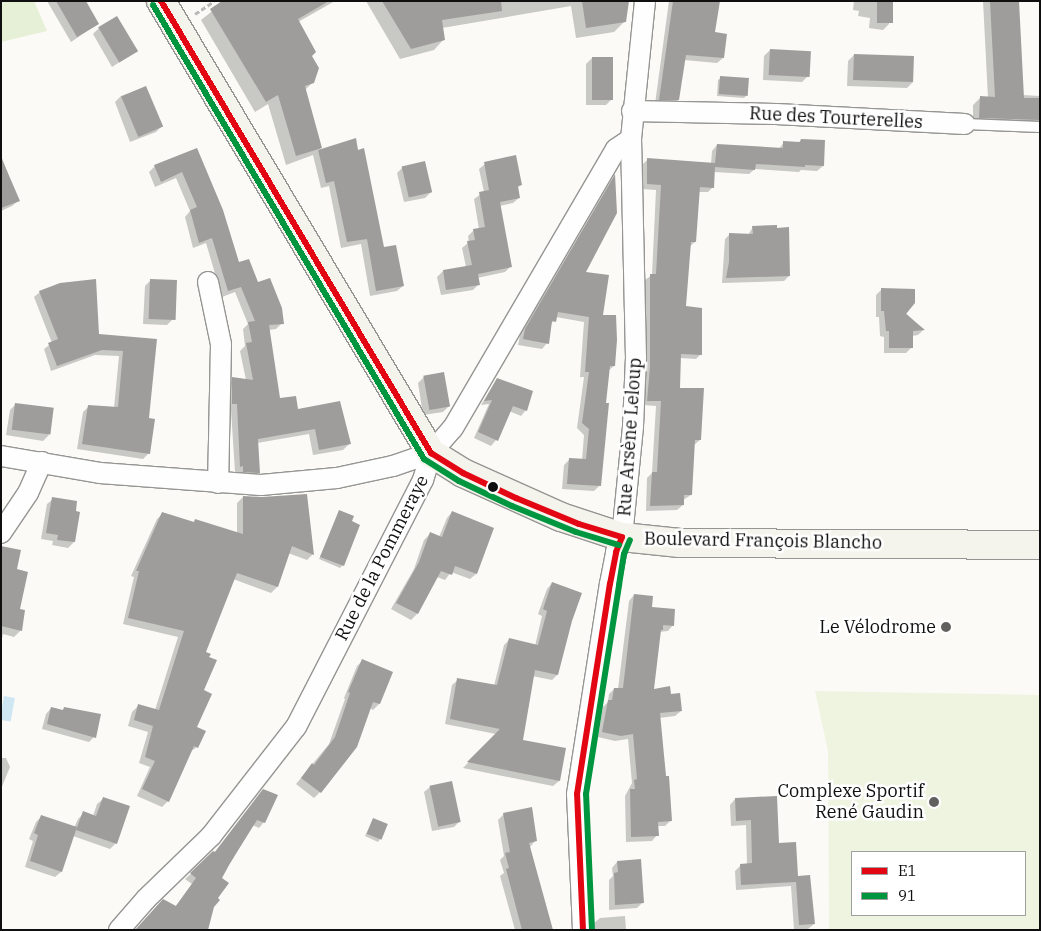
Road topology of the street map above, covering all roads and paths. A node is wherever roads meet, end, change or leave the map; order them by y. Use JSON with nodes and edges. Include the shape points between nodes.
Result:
{"nodes":[{"id":1,"x":161,"y":1,"type":"edge"},
{"id":2,"x":214,"y":1,"type":"edge"},
{"id":3,"x":646,"y":1,"type":"edge"},
{"id":4,"x":193,"y":15,"type":"dead end"},
{"id":5,"x":632,"y":111,"type":"junction"},
{"id":6,"x":965,"y":124,"type":"joint"},
{"id":7,"x":1040,"y":127,"type":"edge"},
{"id":8,"x":630,"y":139,"type":"junction"},
{"id":9,"x":208,"y":282,"type":"dead end"},
{"id":10,"x":431,"y":453,"type":"junction"},
{"id":11,"x":1,"y":456,"type":"edge"},
{"id":12,"x":42,"y":462,"type":"junction"},
{"id":13,"x":218,"y":483,"type":"junction"},
{"id":14,"x":1,"y":533,"type":"edge"},
{"id":15,"x":622,"y":537,"type":"junction"},
{"id":16,"x":1040,"y":545,"type":"edge"},
{"id":17,"x":119,"y":930,"type":"edge"},
{"id":18,"x":582,"y":930,"type":"edge"}],
"edges":[{"from":1,"to":10,"type":"street","name":"Boulevard François Blancho"},
{"from":2,"to":4,"type":"path"},
{"from":3,"to":5,"type":"street","name":"Rue Arsène Leloup"},
{"from":5,"to":6,"type":"street","name":"Rue des Tourterelles","via":[[776,114]]},
{"from":5,"to":8,"type":"street","name":"Rue Arsène Leloup"},
{"from":6,"to":7,"type":"lane","name":"Rue des Tourterelles"},
{"from":8,"to":10,"type":"street","name":"Rue de la Pommeraye","via":[[616,149],[452,428]]},
{"from":8,"to":15,"type":"street","name":"Rue Arsène Leloup","via":[[636,358]]},
{"from":9,"to":13,"type":"street","via":[[221,344]]},
{"from":10,"to":13,"type":"street","via":[[393,466],[338,478],[261,485]]},
{"from":10,"to":15,"type":"street","name":"Boulevard François Blancho","via":[[462,473],[543,510]]},
{"from":10,"to":17,"type":"street","name":"Rue de la Pommeraye","via":[[423,480],[296,727],[211,836]]},
{"from":11,"to":12,"type":"street"},
{"from":12,"to":13,"type":"street","via":[[100,472]]},
{"from":12,"to":14,"type":"street","via":[[28,493]]},
{"from":15,"to":16,"type":"street","name":"Boulevard François Blancho","via":[[680,543]]},
{"from":15,"to":18,"type":"street","name":"Rue Arsène Leloup","via":[[610,584],[577,794]]}]}
